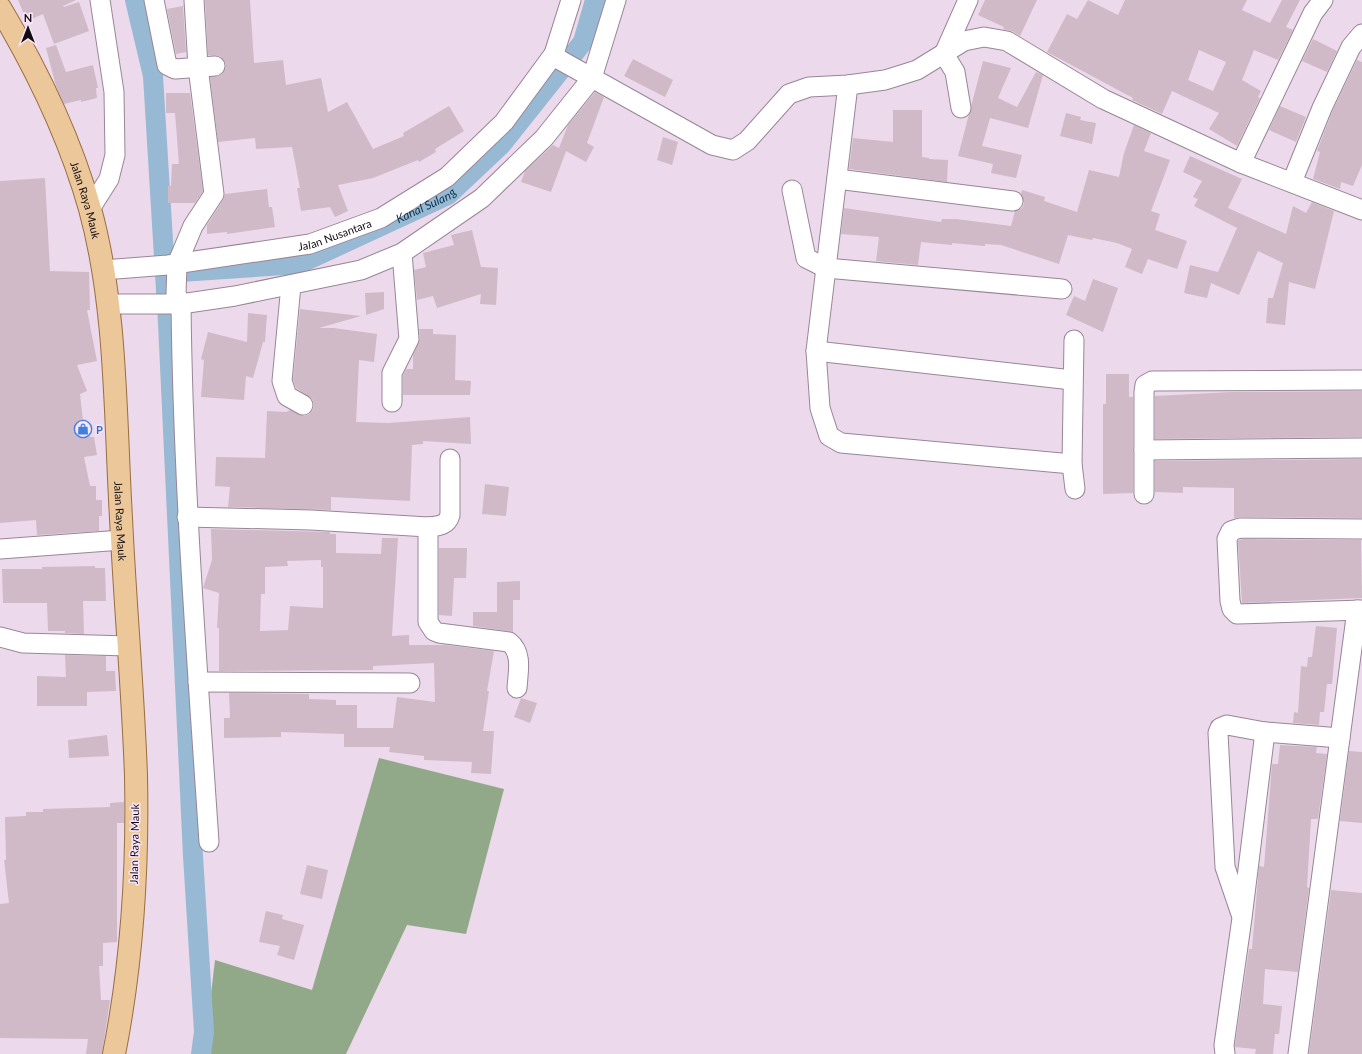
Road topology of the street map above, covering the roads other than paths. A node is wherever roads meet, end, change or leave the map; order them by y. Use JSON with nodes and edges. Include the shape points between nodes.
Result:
{"nodes":[{"id":1,"x":100,"y":0,"type":"edge"},
{"id":2,"x":154,"y":0,"type":"edge"},
{"id":3,"x":194,"y":0,"type":"edge"},
{"id":4,"x":571,"y":0,"type":"edge"},
{"id":5,"x":616,"y":0,"type":"edge"},
{"id":6,"x":968,"y":0,"type":"edge"},
{"id":7,"x":1323,"y":0,"type":"edge"},
{"id":8,"x":0,"y":8,"type":"edge"},
{"id":9,"x":1362,"y":34,"type":"edge"},
{"id":10,"x":944,"y":54,"type":"junction"},
{"id":11,"x":557,"y":57,"type":"junction"},
{"id":12,"x":207,"y":66,"type":"junction"},
{"id":13,"x":588,"y":76,"type":"junction"},
{"id":14,"x":848,"y":85,"type":"junction"},
{"id":15,"x":960,"y":108,"type":"dead end"},
{"id":16,"x":1241,"y":163,"type":"junction"},
{"id":17,"x":837,"y":179,"type":"junction"},
{"id":18,"x":1292,"y":182,"type":"junction"},
{"id":19,"x":792,"y":190,"type":"dead end"},
{"id":20,"x":1013,"y":201,"type":"dead end"},
{"id":21,"x":90,"y":209,"type":"junction"},
{"id":22,"x":1362,"y":210,"type":"edge"},
{"id":23,"x":402,"y":252,"type":"junction"},
{"id":24,"x":174,"y":266,"type":"junction"},
{"id":25,"x":826,"y":268,"type":"junction"},
{"id":26,"x":103,"y":270,"type":"junction"},
{"id":27,"x":291,"y":285,"type":"junction"},
{"id":28,"x":1062,"y":289,"type":"dead end"},
{"id":29,"x":177,"y":300,"type":"junction"},
{"id":30,"x":116,"y":304,"type":"junction"},
{"id":31,"x":1074,"y":340,"type":"dead end"},
{"id":32,"x":816,"y":351,"type":"junction"},
{"id":33,"x":1072,"y":380,"type":"junction"},
{"id":34,"x":1362,"y":380,"type":"edge"},
{"id":35,"x":392,"y":402,"type":"dead end"},
{"id":36,"x":303,"y":405,"type":"dead end"},
{"id":37,"x":1362,"y":448,"type":"edge"},
{"id":38,"x":1144,"y":450,"type":"junction"},
{"id":39,"x":450,"y":459,"type":"dead end"},
{"id":40,"x":1072,"y":464,"type":"junction"},
{"id":41,"x":1075,"y":488,"type":"dead end"},
{"id":42,"x":1144,"y":494,"type":"dead end"},
{"id":43,"x":187,"y":517,"type":"junction"},
{"id":44,"x":428,"y":527,"type":"junction"},
{"id":45,"x":1362,"y":529,"type":"edge"},
{"id":46,"x":122,"y":540,"type":"junction"},
{"id":47,"x":0,"y":549,"type":"edge"},
{"id":48,"x":1359,"y":610,"type":"edge"},
{"id":49,"x":0,"y":637,"type":"edge"},
{"id":50,"x":128,"y":646,"type":"junction"},
{"id":51,"x":198,"y":682,"type":"junction"},
{"id":52,"x":410,"y":683,"type":"dead end"},
{"id":53,"x":517,"y":688,"type":"dead end"},
{"id":54,"x":1265,"y":732,"type":"junction"},
{"id":55,"x":1340,"y":738,"type":"junction"},
{"id":56,"x":209,"y":842,"type":"dead end"},
{"id":57,"x":1242,"y":918,"type":"junction"},
{"id":58,"x":114,"y":1054,"type":"edge"},
{"id":59,"x":1225,"y":1054,"type":"edge"},
{"id":60,"x":1298,"y":1054,"type":"edge"}],
"edges":[{"from":1,"to":21,"type":"street","via":[[114,92],[115,155],[109,179]]},
{"from":2,"to":12,"type":"street","via":[[167,65],[175,69]]},
{"from":3,"to":12,"type":"street"},
{"from":4,"to":11,"type":"street","name":"Jalan Nusantara"},
{"from":5,"to":13,"type":"street"},
{"from":6,"to":10,"type":"street"},
{"from":7,"to":16,"type":"street","via":[[1314,13]]},
{"from":8,"to":21,"type":"main road","name":"Jalan Raya Mauk","via":[[61,128]]},
{"from":9,"to":18,"type":"street","via":[[1351,47],[1322,108]]},
{"from":10,"to":14,"type":"street","via":[[917,70],[885,80]]},
{"from":10,"to":15,"type":"street","via":[[955,72]]},
{"from":10,"to":16,"type":"street","via":[[964,41],[984,37],[1006,41],[1103,99]]},
{"from":11,"to":13,"type":"street"},
{"from":11,"to":24,"type":"street","name":"Jalan Nusantara","via":[[504,122],[447,177],[381,218],[310,244]]},
{"from":12,"to":24,"type":"street","via":[[214,194]]},
{"from":13,"to":14,"type":"street","via":[[712,145],[733,150],[748,140],[789,94],[809,87]]},
{"from":13,"to":23,"type":"street","via":[[544,138],[482,198]]},
{"from":14,"to":17,"type":"street"},
{"from":16,"to":18,"type":"street"},
{"from":17,"to":20,"type":"street"},
{"from":17,"to":25,"type":"street"},
{"from":18,"to":22,"type":"street"},
{"from":19,"to":25,"type":"street","via":[[806,258]]},
{"from":21,"to":26,"type":"main road","name":"Jalan Raya Mauk"},
{"from":23,"to":27,"type":"street","via":[[362,270]]},
{"from":23,"to":35,"type":"street","via":[[409,339],[392,372]]},
{"from":24,"to":26,"type":"street","name":"Jalan Nusantara"},
{"from":24,"to":29,"type":"street"},
{"from":25,"to":28,"type":"street"},
{"from":25,"to":32,"type":"street"},
{"from":26,"to":30,"type":"main road","name":"Jalan Raya Mauk"},
{"from":27,"to":29,"type":"street"},
{"from":27,"to":36,"type":"street","via":[[282,381],[287,396]]},
{"from":29,"to":30,"type":"street"},
{"from":29,"to":43,"type":"street"},
{"from":30,"to":46,"type":"main road","name":"Jalan Raya Mauk"},
{"from":31,"to":33,"type":"street"},
{"from":32,"to":33,"type":"street"},
{"from":32,"to":40,"type":"street","via":[[820,408],[829,436],[841,444]]},
{"from":33,"to":40,"type":"street"},
{"from":34,"to":38,"type":"street","via":[[1152,381],[1145,385],[1144,392]]},
{"from":37,"to":38,"type":"street"},
{"from":38,"to":42,"type":"street"},
{"from":39,"to":44,"type":"street","via":[[449,520],[441,525]]},
{"from":40,"to":41,"type":"street"},
{"from":43,"to":44,"type":"street","via":[[311,520]]},
{"from":43,"to":51,"type":"street"},
{"from":44,"to":53,"type":"street","via":[[428,622],[439,633],[509,642],[515,646],[518,654]]},
{"from":45,"to":48,"type":"street","via":[[1240,528],[1231,531],[1227,538],[1230,602],[1237,614]]},
{"from":46,"to":47,"type":"street"},
{"from":46,"to":50,"type":"main road","name":"Jalan Raya Mauk"},
{"from":48,"to":55,"type":"street"},
{"from":49,"to":50,"type":"street","via":[[23,643]]},
{"from":50,"to":58,"type":"main road","name":"Jalan Raya Mauk","via":[[136,776],[134,876],[121,1019]]},
{"from":51,"to":52,"type":"street"},
{"from":51,"to":56,"type":"street"},
{"from":54,"to":55,"type":"street"},
{"from":54,"to":57,"type":"street"},
{"from":54,"to":57,"type":"street","via":[[1227,725],[1220,728],[1218,734],[1225,867]]},
{"from":55,"to":60,"type":"street"},
{"from":57,"to":59,"type":"street","via":[[1224,1045]]}]}
